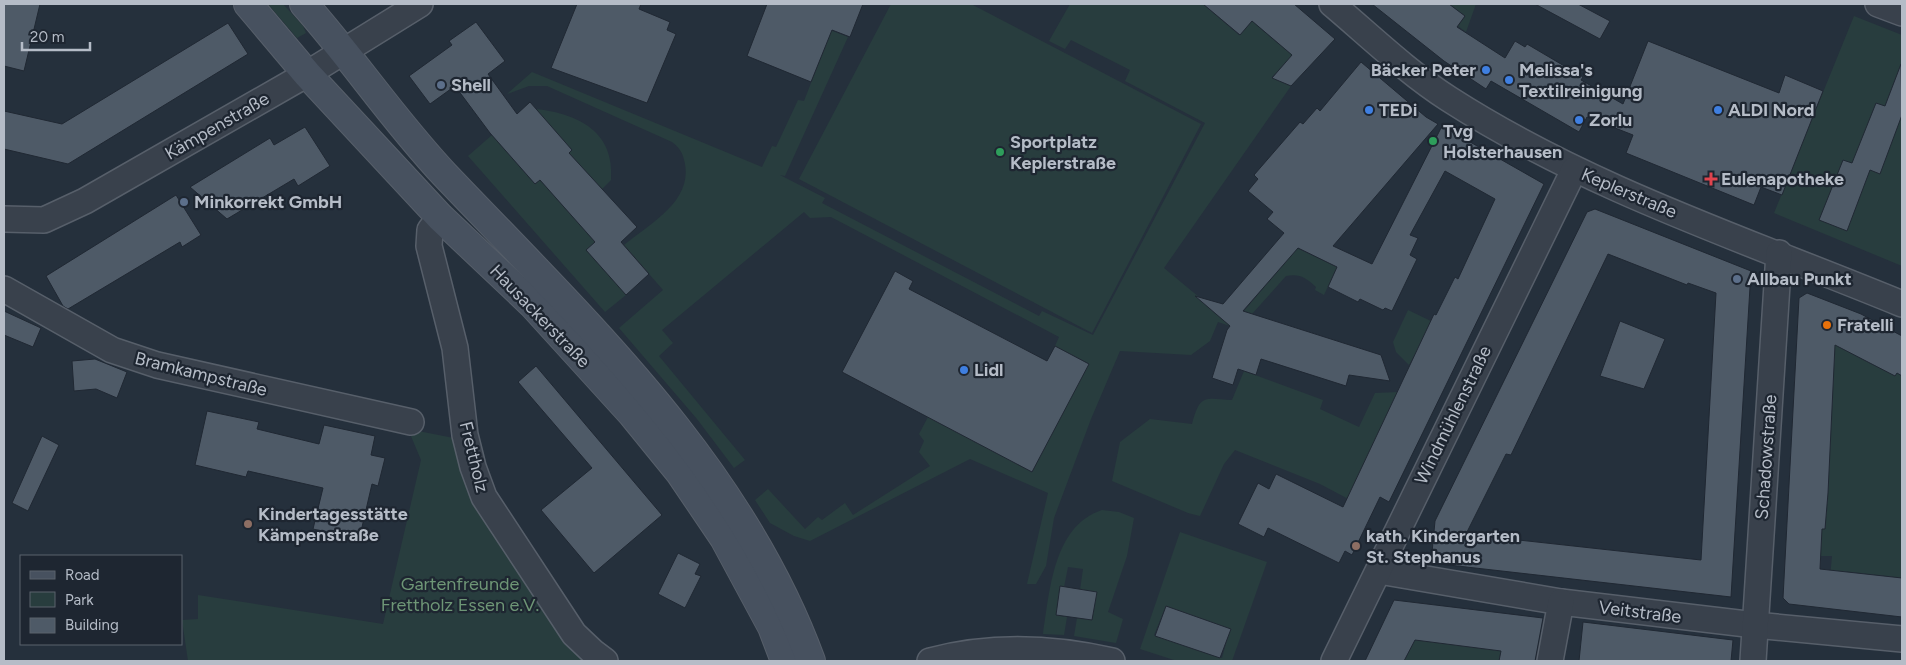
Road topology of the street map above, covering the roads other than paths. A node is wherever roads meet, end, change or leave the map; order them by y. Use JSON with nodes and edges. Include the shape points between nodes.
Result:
{"nodes":[{"id":1,"x":248,"y":4,"type":"edge"},
{"id":2,"x":304,"y":4,"type":"edge"},
{"id":3,"x":420,"y":4,"type":"edge"},
{"id":4,"x":1332,"y":4,"type":"edge"},
{"id":5,"x":1878,"y":4,"type":"edge"},
{"id":6,"x":1902,"y":13,"type":"edge"},
{"id":7,"x":345,"y":50,"type":"junction"},
{"id":8,"x":307,"y":74,"type":"junction"},
{"id":9,"x":1574,"y":170,"type":"junction"},
{"id":10,"x":440,"y":217,"type":"junction"},
{"id":11,"x":4,"y":219,"type":"edge"},
{"id":12,"x":1779,"y":253,"type":"junction"},
{"id":13,"x":4,"y":289,"type":"edge"},
{"id":14,"x":1902,"y":304,"type":"edge"},
{"id":15,"x":411,"y":422,"type":"dead end"},
{"id":16,"x":1379,"y":571,"type":"junction"},
{"id":17,"x":1561,"y":602,"type":"junction"},
{"id":18,"x":1755,"y":625,"type":"junction"},
{"id":19,"x":1902,"y":640,"type":"edge"},
{"id":20,"x":606,"y":661,"type":"edge"},
{"id":21,"x":785,"y":661,"type":"edge"},
{"id":22,"x":811,"y":661,"type":"edge"},
{"id":23,"x":930,"y":661,"type":"edge"},
{"id":24,"x":1112,"y":661,"type":"edge"},
{"id":25,"x":1334,"y":661,"type":"edge"},
{"id":26,"x":1550,"y":661,"type":"edge"},
{"id":27,"x":1754,"y":661,"type":"edge"}],
"edges":[{"from":1,"to":8,"type":"main road","name":"Hausackerstraße"},
{"from":2,"to":7,"type":"main road","name":"Hausackerstraße"},
{"from":3,"to":7,"type":"street","name":"Kämpenstraße"},
{"from":4,"to":9,"type":"street","name":"Keplerstraße","via":[[1414,74],[1448,98]]},
{"from":5,"to":6,"type":"street"},
{"from":7,"to":8,"type":"street","name":"Kämpenstraße"},
{"from":7,"to":22,"type":"main road","name":"Hausackerstraße","via":[[444,174],[648,392],[698,456],[766,560],[796,619]]},
{"from":8,"to":10,"type":"main road","name":"Hausackerstraße"},
{"from":8,"to":11,"type":"street","name":"Kämpenstraße","via":[[86,201],[44,220]]},
{"from":9,"to":12,"type":"street","name":"Keplerstraße"},
{"from":9,"to":16,"type":"street","name":"Windmühlenstraße"},
{"from":10,"to":20,"type":"street","name":"Frettholz","via":[[430,230],[429,246],[455,348],[465,435],[484,498],[574,634]]},
{"from":10,"to":21,"type":"main road","name":"Hausackerstraße","via":[[532,304],[632,414],[680,473],[743,570]]},
{"from":12,"to":14,"type":"street","name":"Keplerstraße"},
{"from":12,"to":18,"type":"street","name":"Schadowstraße"},
{"from":13,"to":15,"type":"street","name":"Bramkampstraße","via":[[112,350],[157,365]]},
{"from":16,"to":17,"type":"street","name":"Veitstraße"},
{"from":16,"to":25,"type":"street","name":"Windmühlenstraße"},
{"from":17,"to":18,"type":"street","name":"Veitstraße"},
{"from":17,"to":26,"type":"street"},
{"from":18,"to":19,"type":"street","name":"Veitstraße"},
{"from":18,"to":27,"type":"street","name":"Schadowstraße"},
{"from":23,"to":24,"type":"street","via":[[960,653],[996,650],[1077,653]]}]}
